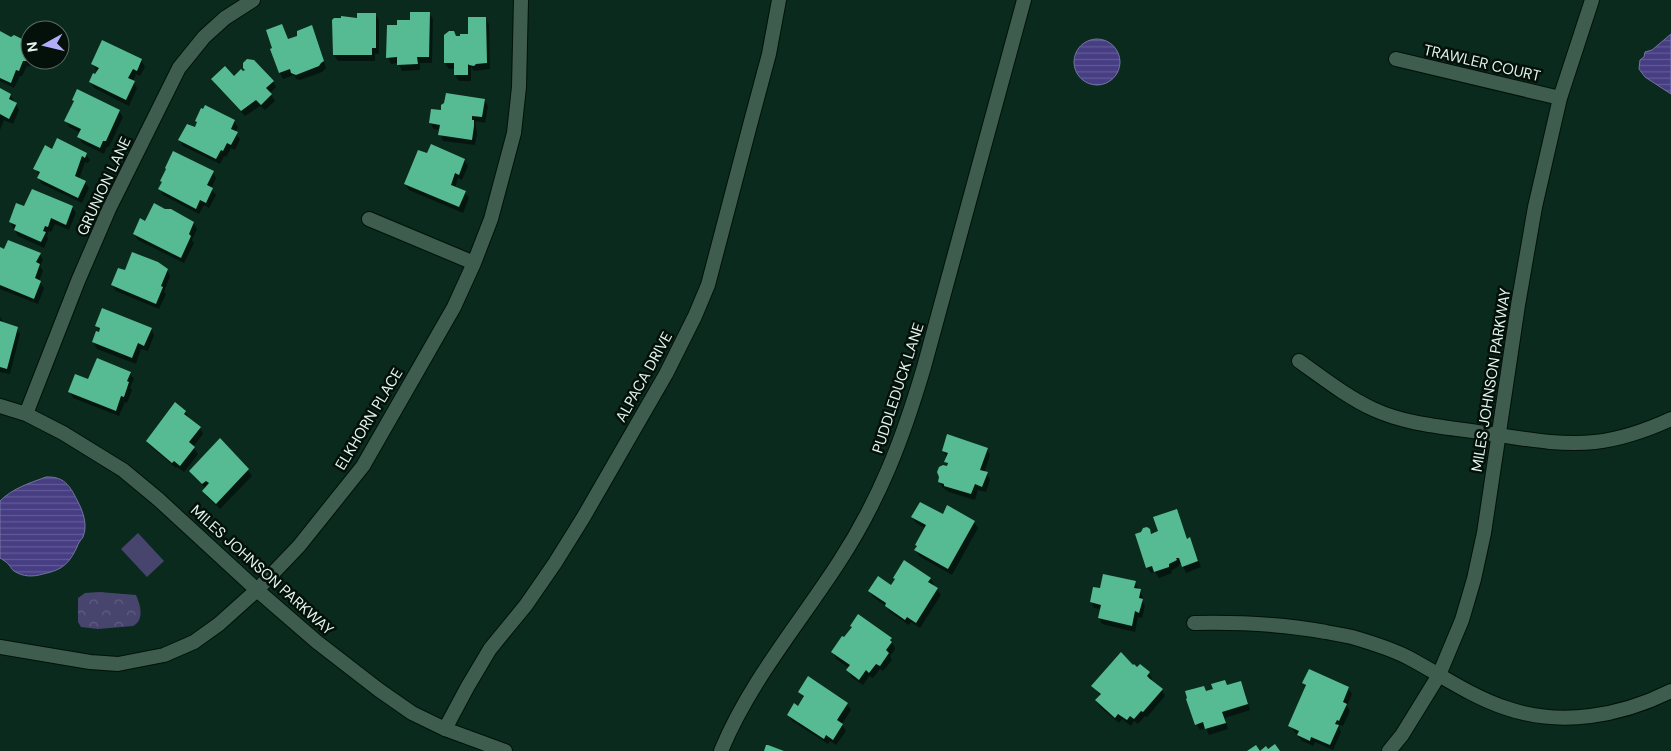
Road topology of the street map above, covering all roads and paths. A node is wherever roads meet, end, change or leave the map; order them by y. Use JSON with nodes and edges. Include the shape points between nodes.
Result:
{"nodes":[{"id":1,"x":253,"y":0,"type":"edge"},
{"id":2,"x":521,"y":0,"type":"edge"},
{"id":3,"x":778,"y":0,"type":"edge"},
{"id":4,"x":1024,"y":0,"type":"edge"},
{"id":5,"x":1592,"y":0,"type":"edge"},
{"id":6,"x":1396,"y":59,"type":"dead end"},
{"id":7,"x":1560,"y":98,"type":"junction"},
{"id":8,"x":369,"y":219,"type":"dead end"},
{"id":9,"x":474,"y":263,"type":"junction"},
{"id":10,"x":1299,"y":361,"type":"dead end"},
{"id":11,"x":0,"y":406,"type":"edge"},
{"id":12,"x":26,"y":414,"type":"junction"},
{"id":13,"x":1671,"y":419,"type":"edge"},
{"id":14,"x":1498,"y":435,"type":"junction"},
{"id":15,"x":257,"y":590,"type":"junction"},
{"id":16,"x":1194,"y":623,"type":"dead end"},
{"id":17,"x":0,"y":647,"type":"edge"},
{"id":18,"x":1438,"y":675,"type":"junction"},
{"id":19,"x":1671,"y":690,"type":"edge"},
{"id":20,"x":445,"y":729,"type":"junction"},
{"id":21,"x":505,"y":751,"type":"edge"},
{"id":22,"x":721,"y":751,"type":"edge"},
{"id":23,"x":1389,"y":751,"type":"edge"}],
"edges":[{"from":1,"to":12,"type":"street","name":"GRUNION LANE","via":[[225,18],[204,37],[179,68],[105,218]]},
{"from":2,"to":9,"type":"street","name":"ELKHORN PLACE","via":[[519,87],[514,133],[491,219]]},
{"from":3,"to":20,"type":"street","name":"ALPACA DRIVE","via":[[769,54],[753,116],[708,285],[695,316],[666,374],[583,518],[526,605],[490,649]]},
{"from":4,"to":22,"type":"street","name":"PUDDLEDUCK LANE","via":[[924,368],[895,455],[864,522],[776,651]]},
{"from":5,"to":7,"type":"street","name":"MILES JOHNSON PARKWAY"},
{"from":6,"to":7,"type":"street","name":"TRAWLER COURT"},
{"from":7,"to":14,"type":"street","name":"MILES JOHNSON PARKWAY","via":[[1535,207]]},
{"from":8,"to":9,"type":"street"},
{"from":9,"to":15,"type":"street","name":"ELKHORN PLACE","via":[[454,307],[362,466],[299,546]]},
{"from":10,"to":14,"type":"street","via":[[1373,409],[1404,420]]},
{"from":11,"to":12,"type":"street","name":"MILES JOHNSON PARKWAY"},
{"from":12,"to":15,"type":"street","name":"MILES JOHNSON PARKWAY","via":[[123,470]]},
{"from":13,"to":14,"type":"street","via":[[1630,435],[1596,442],[1566,443]]},
{"from":14,"to":18,"type":"street","name":"MILES JOHNSON PARKWAY","via":[[1474,579],[1462,620]]},
{"from":15,"to":17,"type":"street","name":"ELKHORN PLACE","via":[[194,642],[145,660],[118,664],[90,662]]},
{"from":15,"to":20,"type":"street","name":"MILES JOHNSON PARKWAY","via":[[379,690],[412,713]]},
{"from":16,"to":18,"type":"street","via":[[1235,622],[1298,627],[1351,637],[1407,657]]},
{"from":18,"to":19,"type":"street","via":[[1505,708],[1549,717],[1575,718],[1622,710]]},
{"from":18,"to":23,"type":"street","name":"MILES JOHNSON PARKWAY"},
{"from":20,"to":21,"type":"street","name":"MILES JOHNSON PARKWAY"}]}
